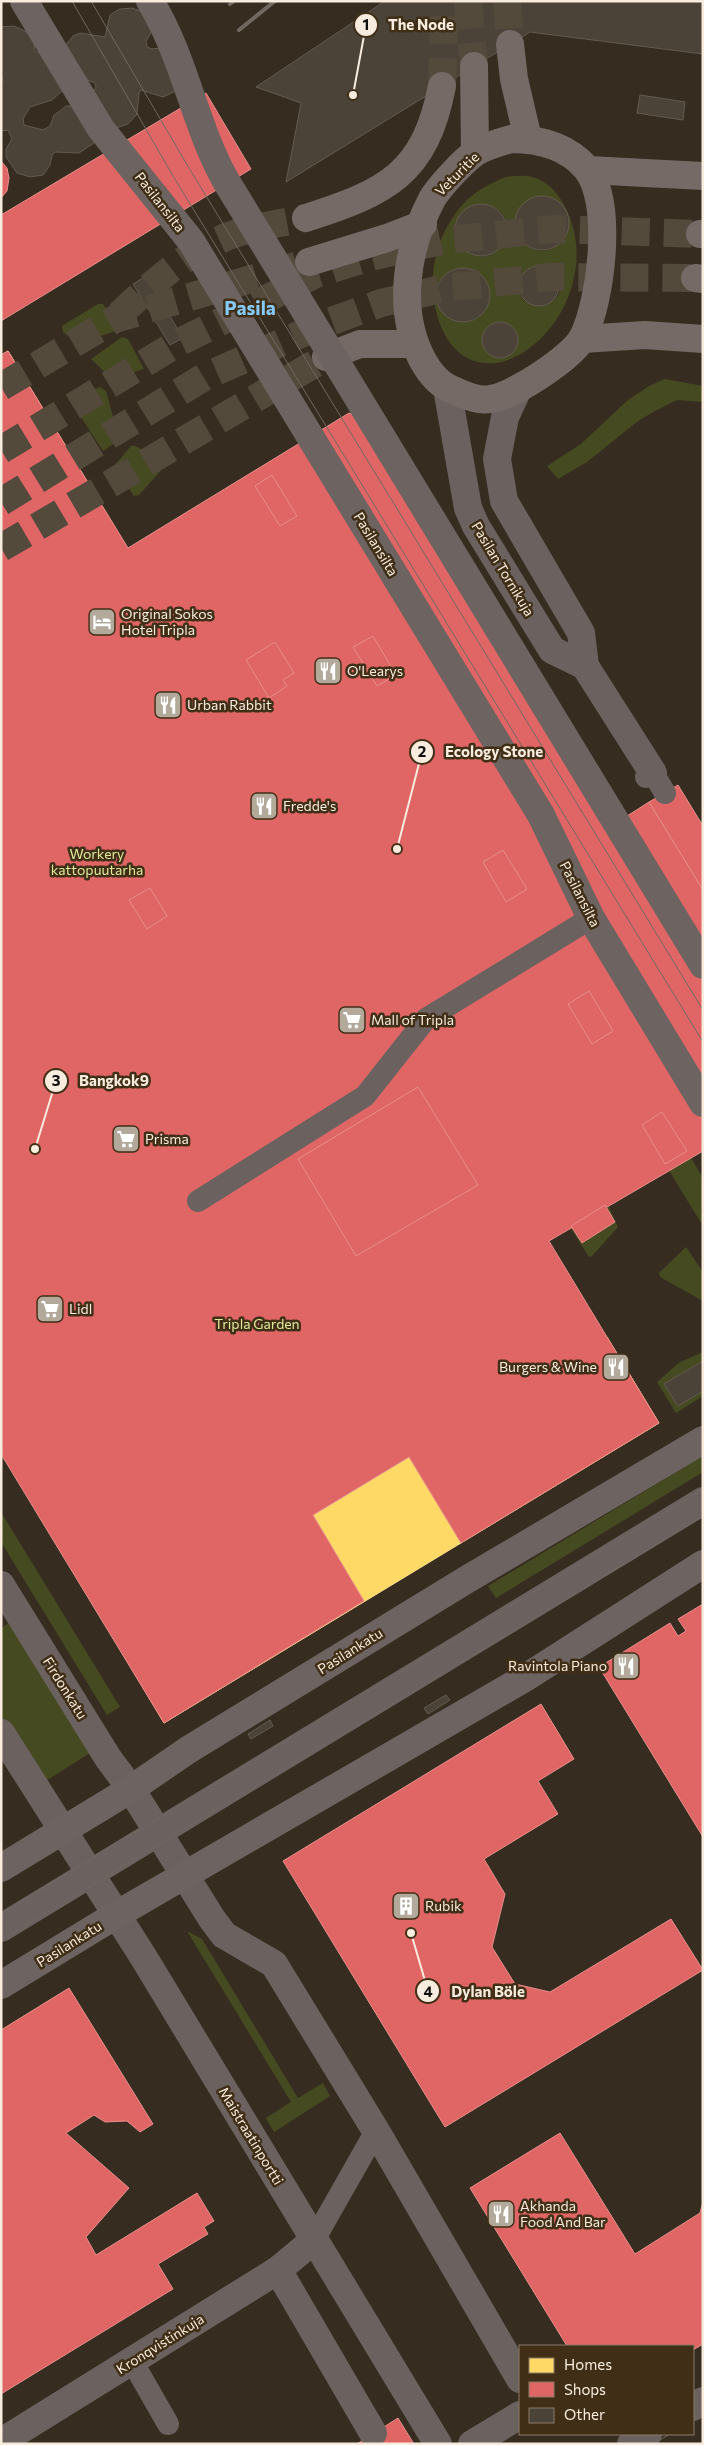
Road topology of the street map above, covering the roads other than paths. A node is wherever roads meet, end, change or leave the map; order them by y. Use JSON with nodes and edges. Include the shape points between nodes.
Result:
{"nodes":[{"id":1,"x":24,"y":1,"type":"edge"},
{"id":2,"x":150,"y":1,"type":"edge"},
{"id":3,"x":510,"y":44,"type":"tunnel mouth"},
{"id":4,"x":474,"y":66,"type":"tunnel mouth"},
{"id":5,"x":442,"y":86,"type":"tunnel mouth"},
{"id":6,"x":528,"y":139,"type":"junction"},
{"id":7,"x":475,"y":152,"type":"junction"},
{"id":8,"x":588,"y":170,"type":"junction"},
{"id":9,"x":703,"y":176,"type":"edge"},
{"id":10,"x":306,"y":218,"type":"tunnel mouth"},
{"id":11,"x":423,"y":224,"type":"junction"},
{"id":12,"x":309,"y":262,"type":"tunnel mouth"},
{"id":13,"x":582,"y":339,"type":"junction"},
{"id":14,"x":703,"y":339,"type":"edge"},
{"id":15,"x":414,"y":344,"type":"junction"},
{"id":16,"x":326,"y":357,"type":"tunnel mouth"},
{"id":17,"x":447,"y":388,"type":"junction"},
{"id":18,"x":518,"y":389,"type":"junction"},
{"id":19,"x":586,"y":666,"type":"junction"},
{"id":20,"x":655,"y":781,"type":"dead end"},
{"id":21,"x":591,"y":918,"type":"junction"},
{"id":22,"x":703,"y":966,"type":"edge"},
{"id":23,"x":703,"y":1103,"type":"edge"},
{"id":24,"x":198,"y":1200,"type":"dead end"},
{"id":25,"x":703,"y":1440,"type":"edge"},
{"id":26,"x":703,"y":1501,"type":"edge"},
{"id":27,"x":703,"y":1564,"type":"edge"},
{"id":28,"x":1,"y":1585,"type":"edge"},
{"id":29,"x":1,"y":1733,"type":"edge"},
{"id":30,"x":131,"y":1789,"type":"junction"},
{"id":31,"x":62,"y":1831,"type":"junction"},
{"id":32,"x":158,"y":1832,"type":"junction"},
{"id":33,"x":1,"y":1868,"type":"edge"},
{"id":34,"x":90,"y":1875,"type":"junction"},
{"id":35,"x":186,"y":1876,"type":"junction"},
{"id":36,"x":116,"y":1915,"type":"junction"},
{"id":37,"x":1,"y":1928,"type":"edge"},
{"id":38,"x":1,"y":1985,"type":"edge"},
{"id":39,"x":376,"y":2132,"type":"junction"},
{"id":40,"x":314,"y":2240,"type":"junction"},
{"id":41,"x":278,"y":2270,"type":"junction"},
{"id":42,"x":132,"y":2361,"type":"junction"},
{"id":43,"x":519,"y":2377,"type":"edge"},
{"id":44,"x":519,"y":2416,"type":"edge"},
{"id":45,"x":168,"y":2424,"type":"dead end"},
{"id":46,"x":373,"y":2434,"type":"dead end"},
{"id":47,"x":646,"y":2435,"type":"edge"},
{"id":48,"x":1,"y":2442,"type":"edge"},
{"id":49,"x":438,"y":2444,"type":"edge"},
{"id":50,"x":472,"y":2444,"type":"edge"},
{"id":51,"x":631,"y":2444,"type":"edge"}],
"edges":[{"from":1,"to":21,"type":"street","name":"Pasilansilta","bridge":true,"via":[[101,129],[196,249],[541,814]]},
{"from":2,"to":22,"type":"street","bridge":true,"via":[[186,78],[211,155],[226,182]]},
{"from":3,"to":6,"type":"main road","via":[[514,80]]},
{"from":4,"to":7,"type":"main road"},
{"from":5,"to":10,"type":"main road","via":[[436,117],[426,141],[391,182],[348,204]]},
{"from":6,"to":7,"type":"main road","name":"Veturitie","via":[[511,139]]},
{"from":6,"to":8,"type":"main road","name":"Veturitie","via":[[547,142],[574,156]]},
{"from":7,"to":11,"type":"main road","name":"Veturitie","via":[[433,198]]},
{"from":8,"to":9,"type":"main road"},
{"from":8,"to":13,"type":"main road","name":"Veturitie","via":[[598,196],[602,230],[595,298]]},
{"from":11,"to":12,"type":"main road"},
{"from":11,"to":15,"type":"main road","name":"Veturitie","via":[[413,249],[407,293]]},
{"from":13,"to":14,"type":"main road","via":[[644,335]]},
{"from":13,"to":18,"type":"main road","name":"Veturitie","via":[[560,360]]},
{"from":15,"to":16,"type":"main road","via":[[360,344]]},
{"from":15,"to":17,"type":"main road","name":"Veturitie","via":[[428,371]]},
{"from":17,"to":18,"type":"main road","name":"Veturitie","via":[[474,398],[490,399]]},
{"from":17,"to":19,"type":"street","name":"Pasilan Tornikuja","via":[[468,508],[476,526],[552,650]]},
{"from":18,"to":19,"type":"street","via":[[505,417],[496,459],[499,482],[504,501],[581,632]]},
{"from":19,"to":20,"type":"street"},
{"from":21,"to":23,"type":"street","name":"Pasilansilta","bridge":true},
{"from":21,"to":24,"type":"lane","via":[[426,1020],[365,1096]]},
{"from":25,"to":30,"type":"street","name":"Pasilankatu","via":[[466,1580],[188,1750]]},
{"from":26,"to":32,"type":"street"},
{"from":27,"to":35,"type":"street","name":"Pasilankatu","via":[[525,1678]]},
{"from":28,"to":30,"type":"street","name":"Firdonkatu","via":[[108,1758]]},
{"from":29,"to":31,"type":"street"},
{"from":30,"to":31,"type":"street","name":"Pasilankatu"},
{"from":30,"to":32,"type":"street"},
{"from":31,"to":33,"type":"street","name":"Pasilankatu"},
{"from":31,"to":34,"type":"street","name":"Maistraatinportti"},
{"from":32,"to":34,"type":"street"},
{"from":32,"to":35,"type":"street"},
{"from":34,"to":36,"type":"street","name":"Maistraatinportti"},
{"from":34,"to":37,"type":"street"},
{"from":35,"to":36,"type":"street","name":"Pasilankatu"},
{"from":35,"to":39,"type":"street","via":[[224,1934],[274,1964]]},
{"from":36,"to":38,"type":"street","name":"Pasilankatu"},
{"from":36,"to":40,"type":"street","name":"Maistraatinportti"},
{"from":39,"to":40,"type":"lane"},
{"from":39,"to":43,"type":"street"},
{"from":40,"to":41,"type":"street","name":"Kronqvistinkuja"},
{"from":40,"to":49,"type":"street","name":"Maistraatinportti"},
{"from":41,"to":42,"type":"street","name":"Kronqvistinkuja"},
{"from":41,"to":46,"type":"street"},
{"from":42,"to":45,"type":"lane"},
{"from":42,"to":48,"type":"street","name":"Kronqvistinkuja"},
{"from":44,"to":50,"type":"street"},
{"from":47,"to":51,"type":"street"}]}
